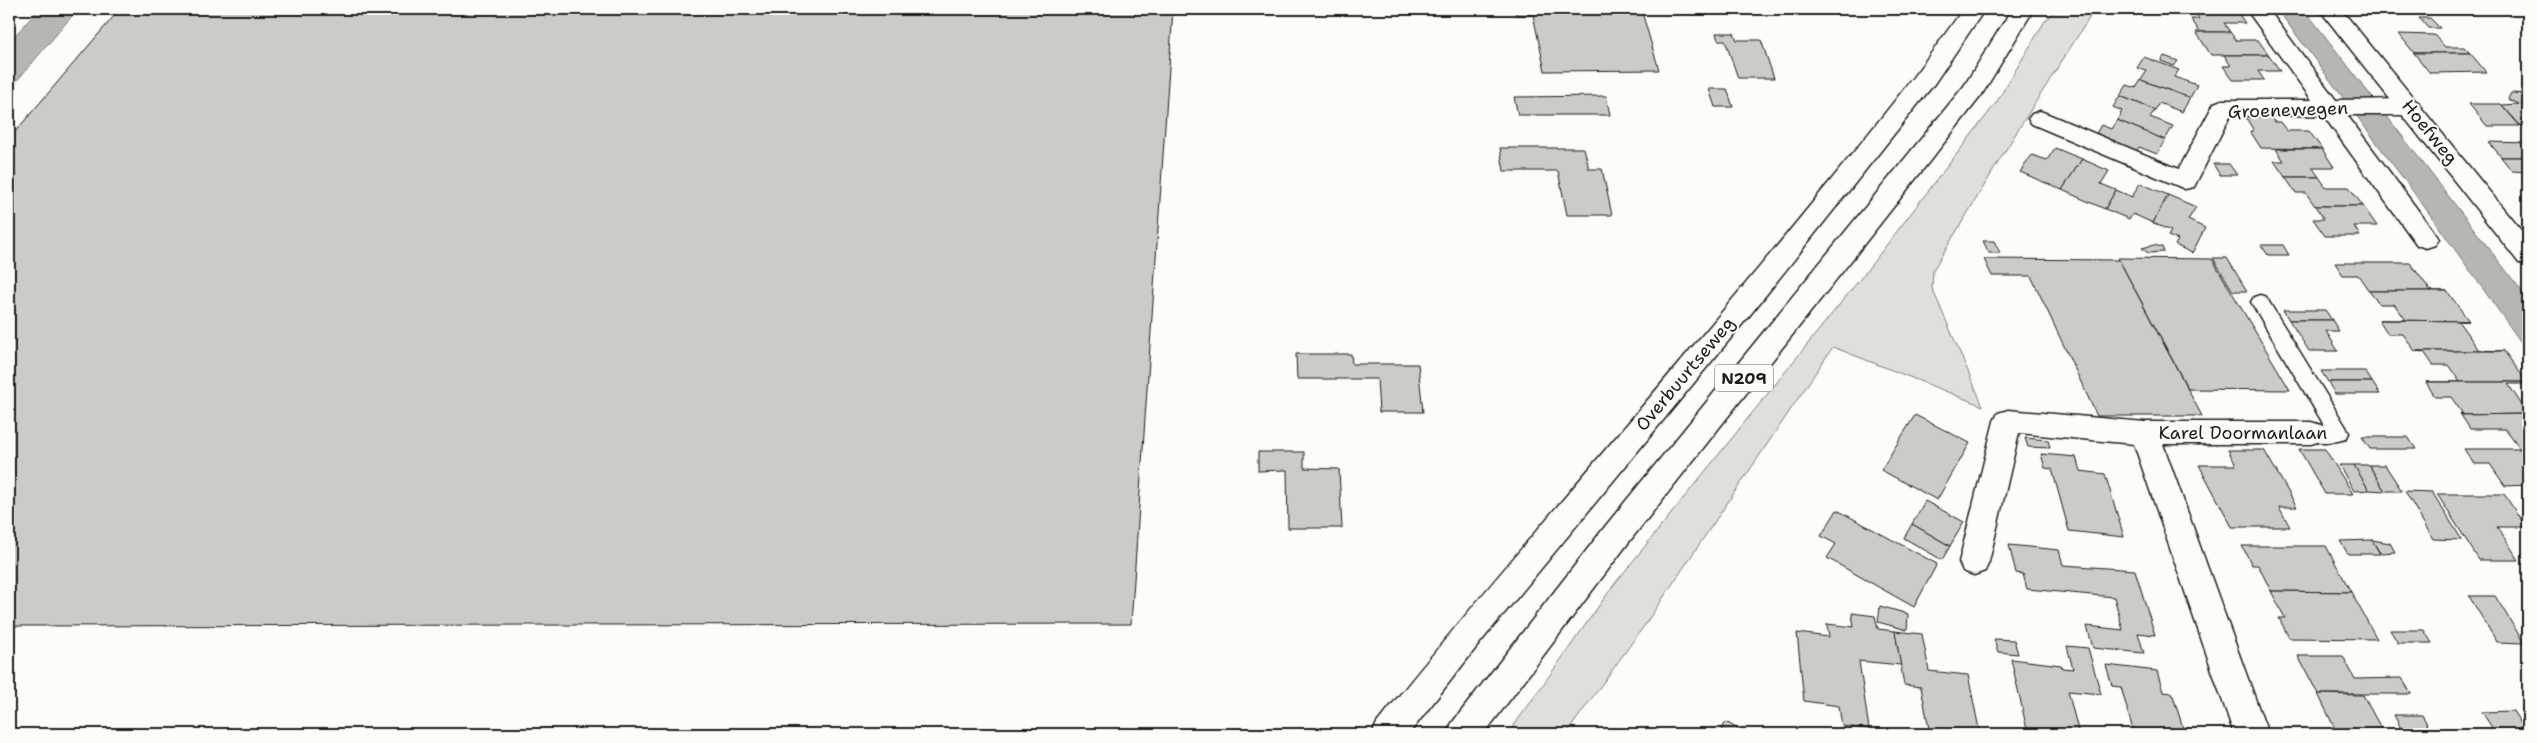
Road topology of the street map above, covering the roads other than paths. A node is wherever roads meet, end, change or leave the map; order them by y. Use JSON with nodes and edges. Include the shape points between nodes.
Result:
{"nodes":[{"id":1,"x":1974,"y":9,"type":"edge"},
{"id":2,"x":2330,"y":9,"type":"edge"},
{"id":3,"x":2019,"y":12,"type":"edge"},
{"id":4,"x":2260,"y":13,"type":"dead end"},
{"id":5,"x":2338,"y":107,"type":"junction"},
{"id":6,"x":2410,"y":108,"type":"junction"},
{"id":7,"x":2040,"y":119,"type":"dead end"},
{"id":8,"x":2426,"y":239,"type":"dead end"},
{"id":9,"x":2528,"y":256,"type":"edge"},
{"id":10,"x":2260,"y":302,"type":"dead end"},
{"id":11,"x":2145,"y":433,"type":"junction"},
{"id":12,"x":2311,"y":433,"type":"joint"},
{"id":13,"x":1974,"y":562,"type":"dead end"},
{"id":14,"x":1389,"y":734,"type":"edge"},
{"id":15,"x":1464,"y":734,"type":"edge"},
{"id":16,"x":2251,"y":734,"type":"edge"}],
"edges":[{"from":1,"to":14,"type":"street","name":"Overbuurtseweg","via":[[1926,79]]},
{"from":2,"to":6,"type":"street","name":"Hoefweg"},
{"from":3,"to":15,"type":"street","number":"N209","via":[[1973,91],[1618,533]]},
{"from":4,"to":5,"type":"street"},
{"from":5,"to":6,"type":"street","name":"Groenewegen"},
{"from":5,"to":7,"type":"street","name":"Groenewegen","via":[[2222,108],[2185,181]]},
{"from":5,"to":8,"type":"street"},
{"from":6,"to":9,"type":"street","name":"Hoefweg"},
{"from":10,"to":12,"type":"lane","name":"Karel Doormanlaan","via":[[2339,433]]},
{"from":11,"to":12,"type":"street","name":"Karel Doormanlaan"},
{"from":11,"to":13,"type":"street","name":"Karel Doormanlaan","via":[[2008,421]]},
{"from":11,"to":16,"type":"street","name":"Karel Doormanlaan"}]}
